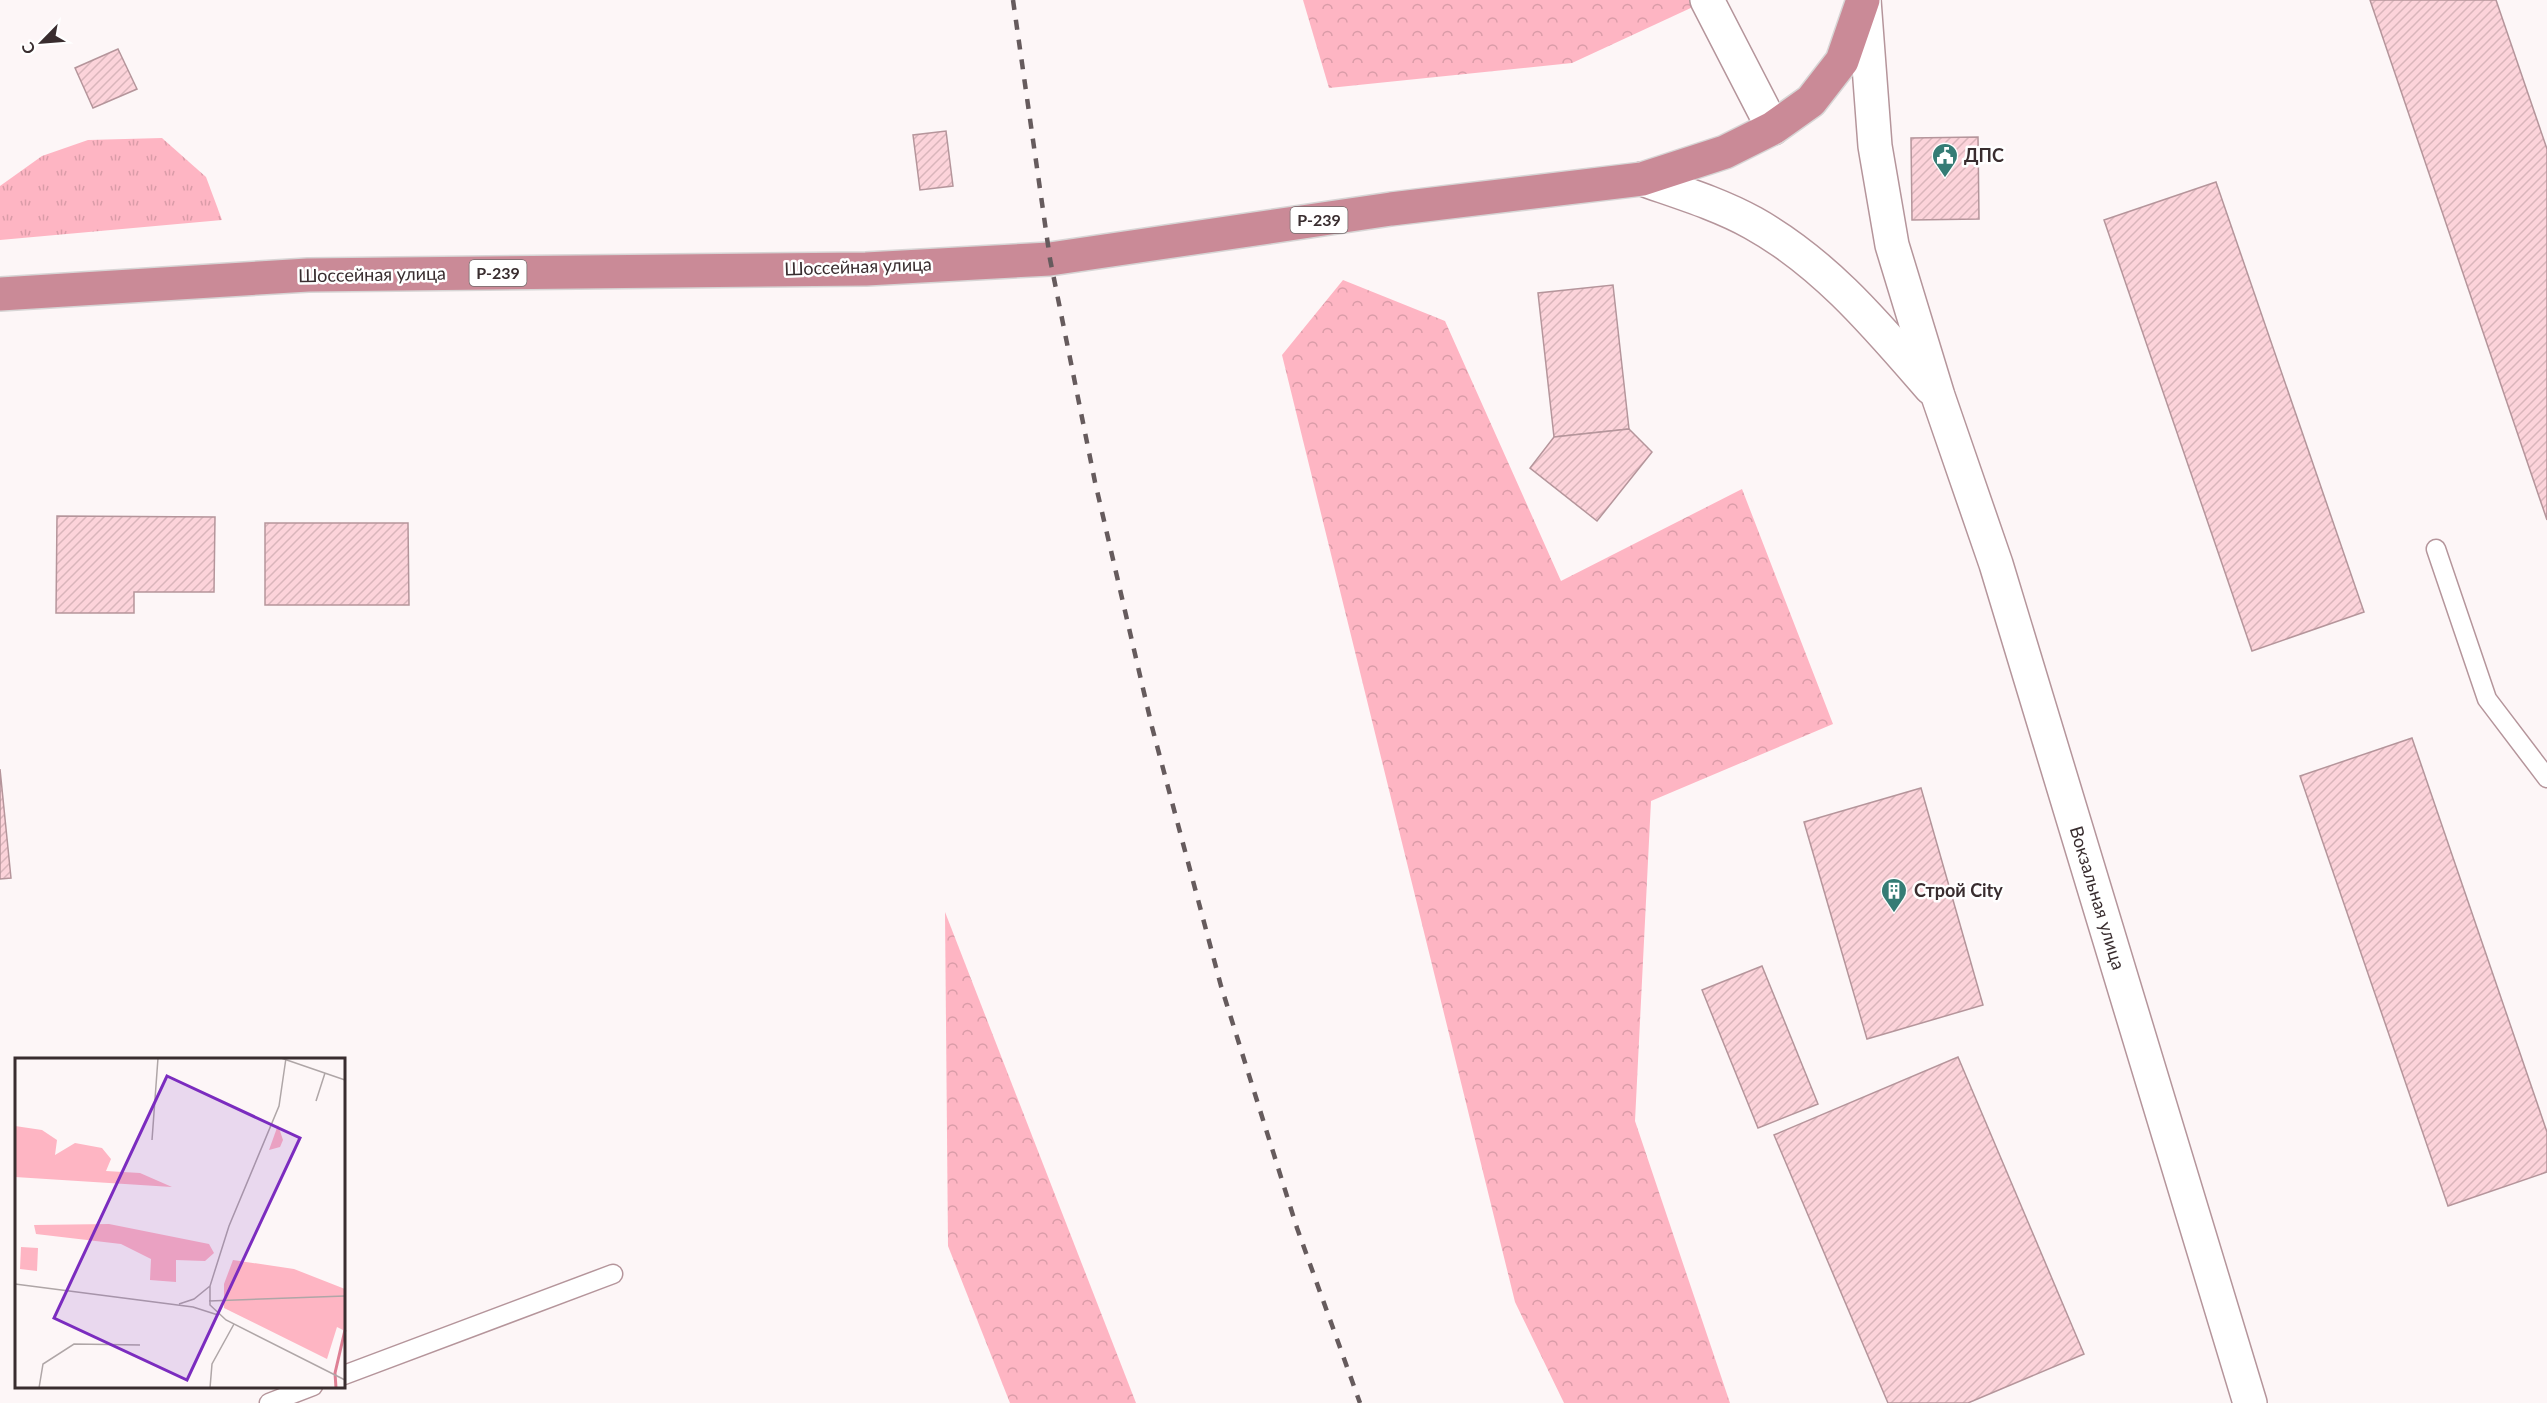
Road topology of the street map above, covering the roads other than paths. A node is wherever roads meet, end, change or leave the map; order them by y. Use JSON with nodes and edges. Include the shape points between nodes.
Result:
{"nodes":[{"id":1,"x":1707,"y":0,"type":"edge"},
{"id":2,"x":1864,"y":0,"type":"edge"},
{"id":3,"x":1773,"y":128,"type":"junction"},
{"id":4,"x":1642,"y":179,"type":"junction"},
{"id":5,"x":0,"y":294,"type":"edge"},
{"id":6,"x":1938,"y":396,"type":"junction"},
{"id":7,"x":2436,"y":549,"type":"dead end"},
{"id":8,"x":2547,"y":778,"type":"edge"},
{"id":9,"x":613,"y":1274,"type":"dead end"},
{"id":10,"x":345,"y":1375,"type":"edge"},
{"id":11,"x":308,"y":1388,"type":"edge"},
{"id":12,"x":269,"y":1403,"type":"edge"},
{"id":13,"x":2250,"y":1403,"type":"edge"}],
"edges":[{"from":1,"to":3,"type":"street"},
{"from":2,"to":3,"type":"highway","number":"Р-239","via":[[1842,61],[1811,101]]},
{"from":2,"to":6,"type":"street","name":"Вокзальная улица","via":[[1875,146],[1892,245]]},
{"from":3,"to":4,"type":"highway","number":"Р-239","via":[[1725,152]]},
{"from":4,"to":5,"type":"highway","name":"Шоссейная улица","number":"Р-239","via":[[1391,209],[1050,259],[866,269],[308,275]]},
{"from":4,"to":6,"type":"street","via":[[1753,223],[1818,267],[1876,324]]},
{"from":6,"to":13,"type":"street","name":"Вокзальная улица","via":[[1996,564]]},
{"from":7,"to":8,"type":"lane","via":[[2487,699]]},
{"from":9,"to":10,"type":"lane"},
{"from":11,"to":12,"type":"lane"}]}
